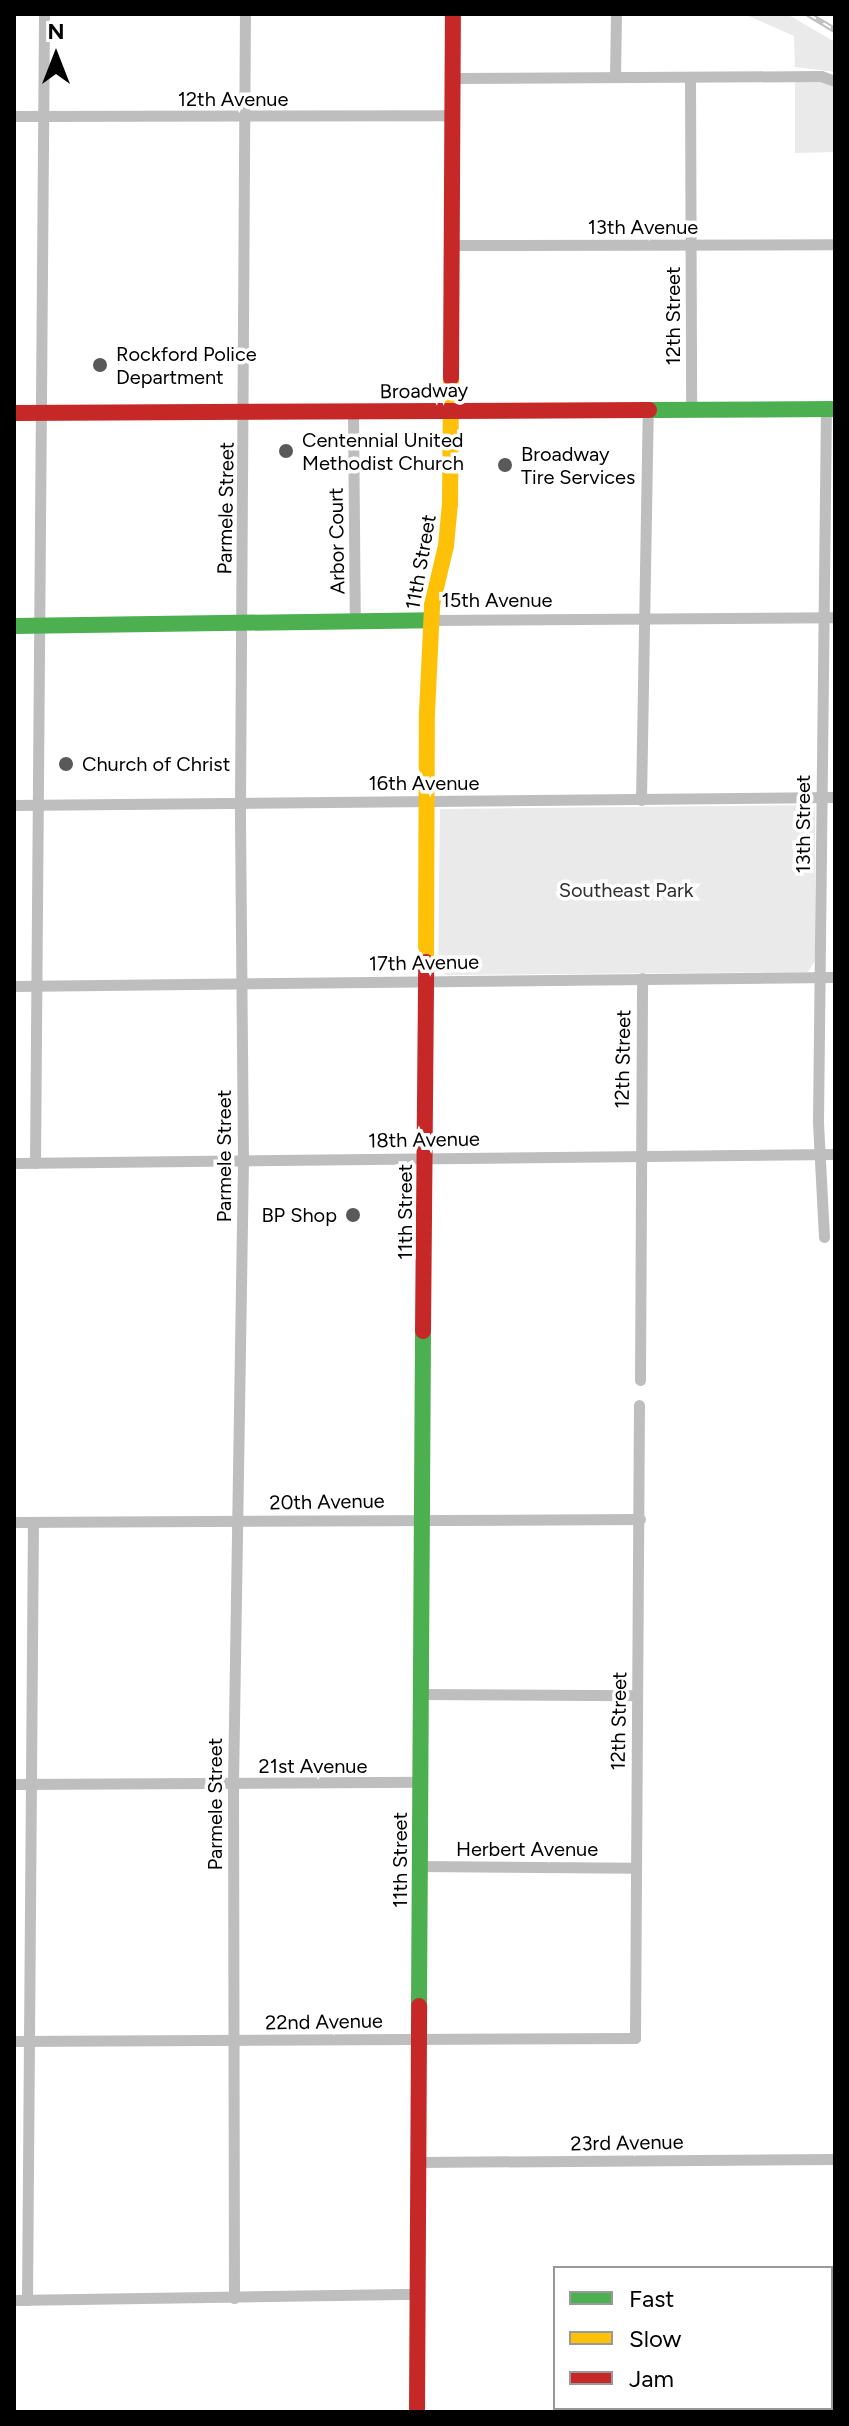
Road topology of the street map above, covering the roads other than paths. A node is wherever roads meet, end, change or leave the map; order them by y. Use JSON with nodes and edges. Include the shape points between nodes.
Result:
{"nodes":[{"id":1,"x":44,"y":14,"type":"edge"},
{"id":2,"x":245,"y":14,"type":"edge"},
{"id":3,"x":453,"y":14,"type":"edge"},
{"id":4,"x":616,"y":14,"type":"edge"},
{"id":5,"x":615,"y":77,"type":"junction"},
{"id":6,"x":690,"y":77,"type":"junction"},
{"id":7,"x":452,"y":78,"type":"junction"},
{"id":8,"x":835,"y":81,"type":"edge"},
{"id":9,"x":452,"y":115,"type":"junction"},
{"id":10,"x":14,"y":116,"type":"edge"},
{"id":11,"x":45,"y":116,"type":"junction"},
{"id":12,"x":245,"y":116,"type":"junction"},
{"id":13,"x":835,"y":244,"type":"edge"},
{"id":14,"x":452,"y":245,"type":"junction"},
{"id":15,"x":690,"y":245,"type":"junction"},
{"id":16,"x":451,"y":410,"type":"junction"},
{"id":17,"x":648,"y":410,"type":"junction"},
{"id":18,"x":691,"y":410,"type":"junction"},
{"id":19,"x":830,"y":410,"type":"edge"},
{"id":20,"x":245,"y":411,"type":"junction"},
{"id":21,"x":353,"y":412,"type":"junction"},
{"id":22,"x":14,"y":413,"type":"edge"},
{"id":23,"x":42,"y":413,"type":"junction"},
{"id":24,"x":829,"y":617,"type":"edge"},
{"id":25,"x":643,"y":619,"type":"junction"},
{"id":26,"x":431,"y":620,"type":"junction"},
{"id":27,"x":355,"y":621,"type":"junction"},
{"id":28,"x":243,"y":623,"type":"junction"},
{"id":29,"x":14,"y":626,"type":"edge"},
{"id":30,"x":39,"y":626,"type":"junction"},
{"id":31,"x":821,"y":797,"type":"junction"},
{"id":32,"x":835,"y":797,"type":"edge"},
{"id":33,"x":641,"y":800,"type":"junction"},
{"id":34,"x":427,"y":801,"type":"junction"},
{"id":35,"x":240,"y":803,"type":"junction"},
{"id":36,"x":14,"y":805,"type":"edge"},
{"id":37,"x":37,"y":805,"type":"junction"},
{"id":38,"x":820,"y":977,"type":"junction"},
{"id":39,"x":835,"y":977,"type":"edge"},
{"id":40,"x":642,"y":978,"type":"junction"},
{"id":41,"x":426,"y":981,"type":"junction"},
{"id":42,"x":242,"y":984,"type":"junction"},
{"id":43,"x":14,"y":986,"type":"edge"},
{"id":44,"x":36,"y":986,"type":"junction"},
{"id":45,"x":819,"y":1154,"type":"junction"},
{"id":46,"x":835,"y":1154,"type":"edge"},
{"id":47,"x":640,"y":1156,"type":"junction"},
{"id":48,"x":425,"y":1157,"type":"junction"},
{"id":49,"x":14,"y":1163,"type":"edge"},
{"id":50,"x":35,"y":1163,"type":"junction"},
{"id":51,"x":243,"y":1163,"type":"junction"},
{"id":52,"x":824,"y":1237,"type":"dead end"},
{"id":53,"x":640,"y":1380,"type":"dead end"},
{"id":54,"x":639,"y":1405,"type":"dead end"},
{"id":55,"x":422,"y":1518,"type":"junction"},
{"id":56,"x":640,"y":1519,"type":"junction"},
{"id":57,"x":238,"y":1521,"type":"junction"},
{"id":58,"x":14,"y":1522,"type":"edge"},
{"id":59,"x":33,"y":1522,"type":"junction"},
{"id":60,"x":420,"y":1694,"type":"junction"},
{"id":61,"x":637,"y":1695,"type":"junction"},
{"id":62,"x":421,"y":1782,"type":"junction"},
{"id":63,"x":14,"y":1784,"type":"edge"},
{"id":64,"x":31,"y":1784,"type":"junction"},
{"id":65,"x":233,"y":1784,"type":"junction"},
{"id":66,"x":420,"y":1866,"type":"junction"},
{"id":67,"x":634,"y":1868,"type":"junction"},
{"id":68,"x":419,"y":2038,"type":"junction"},
{"id":69,"x":635,"y":2038,"type":"joint"},
{"id":70,"x":234,"y":2040,"type":"junction"},
{"id":71,"x":14,"y":2041,"type":"edge"},
{"id":72,"x":29,"y":2041,"type":"junction"},
{"id":73,"x":835,"y":2159,"type":"edge"},
{"id":74,"x":419,"y":2162,"type":"junction"},
{"id":75,"x":418,"y":2294,"type":"junction"},
{"id":76,"x":234,"y":2298,"type":"junction"},
{"id":77,"x":20,"y":2300,"type":"edge"},
{"id":78,"x":417,"y":2412,"type":"edge"}],
"edges":[{"from":1,"to":11,"type":"street"},
{"from":2,"to":12,"type":"street","name":"Parmele Street"},
{"from":3,"to":7,"type":"main road","name":"11th Street"},
{"from":4,"to":5,"type":"street"},
{"from":5,"to":6,"type":"street"},
{"from":5,"to":7,"type":"street"},
{"from":6,"to":8,"type":"street","via":[[821,76]]},
{"from":6,"to":15,"type":"street","name":"12th Street"},
{"from":7,"to":9,"type":"main road","name":"11th Street"},
{"from":9,"to":12,"type":"street","name":"12th Avenue"},
{"from":9,"to":14,"type":"main road","name":"11th Street"},
{"from":10,"to":11,"type":"street","name":"12th Avenue"},
{"from":11,"to":12,"type":"street","name":"12th Avenue"},
{"from":11,"to":23,"type":"street"},
{"from":12,"to":20,"type":"street","name":"Parmele Street"},
{"from":13,"to":15,"type":"street","name":"13th Avenue"},
{"from":14,"to":15,"type":"street","name":"13th Avenue"},
{"from":14,"to":16,"type":"main road","name":"11th Street"},
{"from":15,"to":18,"type":"street","name":"12th Street"},
{"from":16,"to":17,"type":"main road","name":"Broadway"},
{"from":16,"to":21,"type":"main road","name":"Broadway"},
{"from":16,"to":26,"type":"main road","name":"11th Street","via":[[449,524]]},
{"from":17,"to":18,"type":"main road","name":"Broadway"},
{"from":17,"to":25,"type":"street"},
{"from":18,"to":19,"type":"main road","name":"Broadway"},
{"from":19,"to":24,"type":"street","name":"13th Street"},
{"from":20,"to":21,"type":"main road","name":"Broadway"},
{"from":20,"to":23,"type":"main road","name":"Broadway"},
{"from":20,"to":28,"type":"street","name":"Parmele Street"},
{"from":21,"to":27,"type":"street","name":"Arbor Court"},
{"from":22,"to":23,"type":"main road","name":"Broadway"},
{"from":23,"to":30,"type":"street"},
{"from":24,"to":25,"type":"street","name":"15th Avenue"},
{"from":24,"to":31,"type":"street","name":"13th Street"},
{"from":25,"to":26,"type":"street","name":"15th Avenue"},
{"from":25,"to":33,"type":"street"},
{"from":26,"to":27,"type":"main road","name":"15th Avenue"},
{"from":26,"to":34,"type":"main road","name":"11th Street"},
{"from":27,"to":28,"type":"main road","name":"15th Avenue"},
{"from":28,"to":30,"type":"main road","name":"15th Avenue"},
{"from":28,"to":35,"type":"street","name":"Parmele Street"},
{"from":29,"to":30,"type":"main road","name":"15th Avenue"},
{"from":30,"to":37,"type":"street"},
{"from":31,"to":32,"type":"street","name":"16th Avenue"},
{"from":31,"to":33,"type":"street","name":"16th Avenue"},
{"from":31,"to":38,"type":"street","name":"13th Street"},
{"from":33,"to":34,"type":"street","name":"16th Avenue"},
{"from":34,"to":35,"type":"street","name":"16th Avenue"},
{"from":34,"to":41,"type":"main road","name":"11th Street"},
{"from":35,"to":37,"type":"street","name":"16th Avenue"},
{"from":35,"to":42,"type":"street","name":"Parmele Street"},
{"from":36,"to":37,"type":"street","name":"16th Avenue"},
{"from":37,"to":44,"type":"street"},
{"from":38,"to":39,"type":"street","name":"17th Avenue"},
{"from":38,"to":40,"type":"street","name":"17th Avenue"},
{"from":38,"to":45,"type":"street","name":"13th Street"},
{"from":40,"to":41,"type":"street","name":"17th Avenue"},
{"from":40,"to":47,"type":"street","name":"12th Street"},
{"from":41,"to":42,"type":"street","name":"17th Avenue"},
{"from":41,"to":48,"type":"main road","name":"11th Street"},
{"from":42,"to":44,"type":"street","name":"17th Avenue"},
{"from":42,"to":51,"type":"street","name":"Parmele Street"},
{"from":43,"to":44,"type":"street","name":"17th Avenue"},
{"from":44,"to":50,"type":"street"},
{"from":45,"to":46,"type":"street","name":"18th Avenue"},
{"from":45,"to":47,"type":"street","name":"18th Avenue"},
{"from":45,"to":52,"type":"street","name":"13th Street"},
{"from":47,"to":48,"type":"street","name":"18th Avenue"},
{"from":47,"to":53,"type":"street","name":"12th Street"},
{"from":48,"to":51,"type":"street","name":"18th Avenue"},
{"from":48,"to":55,"type":"main road","name":"11th Street"},
{"from":49,"to":50,"type":"street","name":"18th Avenue"},
{"from":50,"to":51,"type":"street","name":"18th Avenue"},
{"from":51,"to":57,"type":"street","name":"Parmele Street"},
{"from":54,"to":56,"type":"street","name":"12th Street"},
{"from":55,"to":56,"type":"street","name":"20th Avenue"},
{"from":55,"to":57,"type":"street","name":"20th Avenue"},
{"from":55,"to":60,"type":"main road","name":"11th Street"},
{"from":56,"to":61,"type":"street","name":"12th Street"},
{"from":57,"to":59,"type":"street","name":"20th Avenue"},
{"from":57,"to":65,"type":"street","name":"Parmele Street"},
{"from":58,"to":59,"type":"street","name":"20th Avenue"},
{"from":59,"to":64,"type":"street"},
{"from":60,"to":61,"type":"street"},
{"from":60,"to":62,"type":"main road","name":"11th Street"},
{"from":61,"to":67,"type":"street","name":"12th Street"},
{"from":62,"to":65,"type":"street","name":"21st Avenue"},
{"from":62,"to":66,"type":"main road","name":"11th Street"},
{"from":63,"to":64,"type":"street","name":"21st Avenue"},
{"from":64,"to":65,"type":"street","name":"21st Avenue"},
{"from":64,"to":72,"type":"street"},
{"from":65,"to":70,"type":"street","name":"Parmele Street"},
{"from":66,"to":67,"type":"street","name":"Herbert Avenue"},
{"from":66,"to":68,"type":"main road","name":"11th Street"},
{"from":67,"to":69,"type":"street","name":"12th Street"},
{"from":68,"to":69,"type":"street","name":"22nd Avenue"},
{"from":68,"to":70,"type":"street","name":"22nd Avenue"},
{"from":68,"to":74,"type":"main road","name":"11th Street"},
{"from":70,"to":72,"type":"street","name":"22nd Avenue"},
{"from":70,"to":76,"type":"street","name":"Parmele Street"},
{"from":71,"to":72,"type":"street","name":"22nd Avenue"},
{"from":72,"to":77,"type":"street"},
{"from":73,"to":74,"type":"street","name":"23rd Avenue"},
{"from":74,"to":75,"type":"main road","name":"11th Street"},
{"from":75,"to":76,"type":"street"},
{"from":75,"to":78,"type":"main road","name":"11th Street"},
{"from":76,"to":77,"type":"street"}]}
